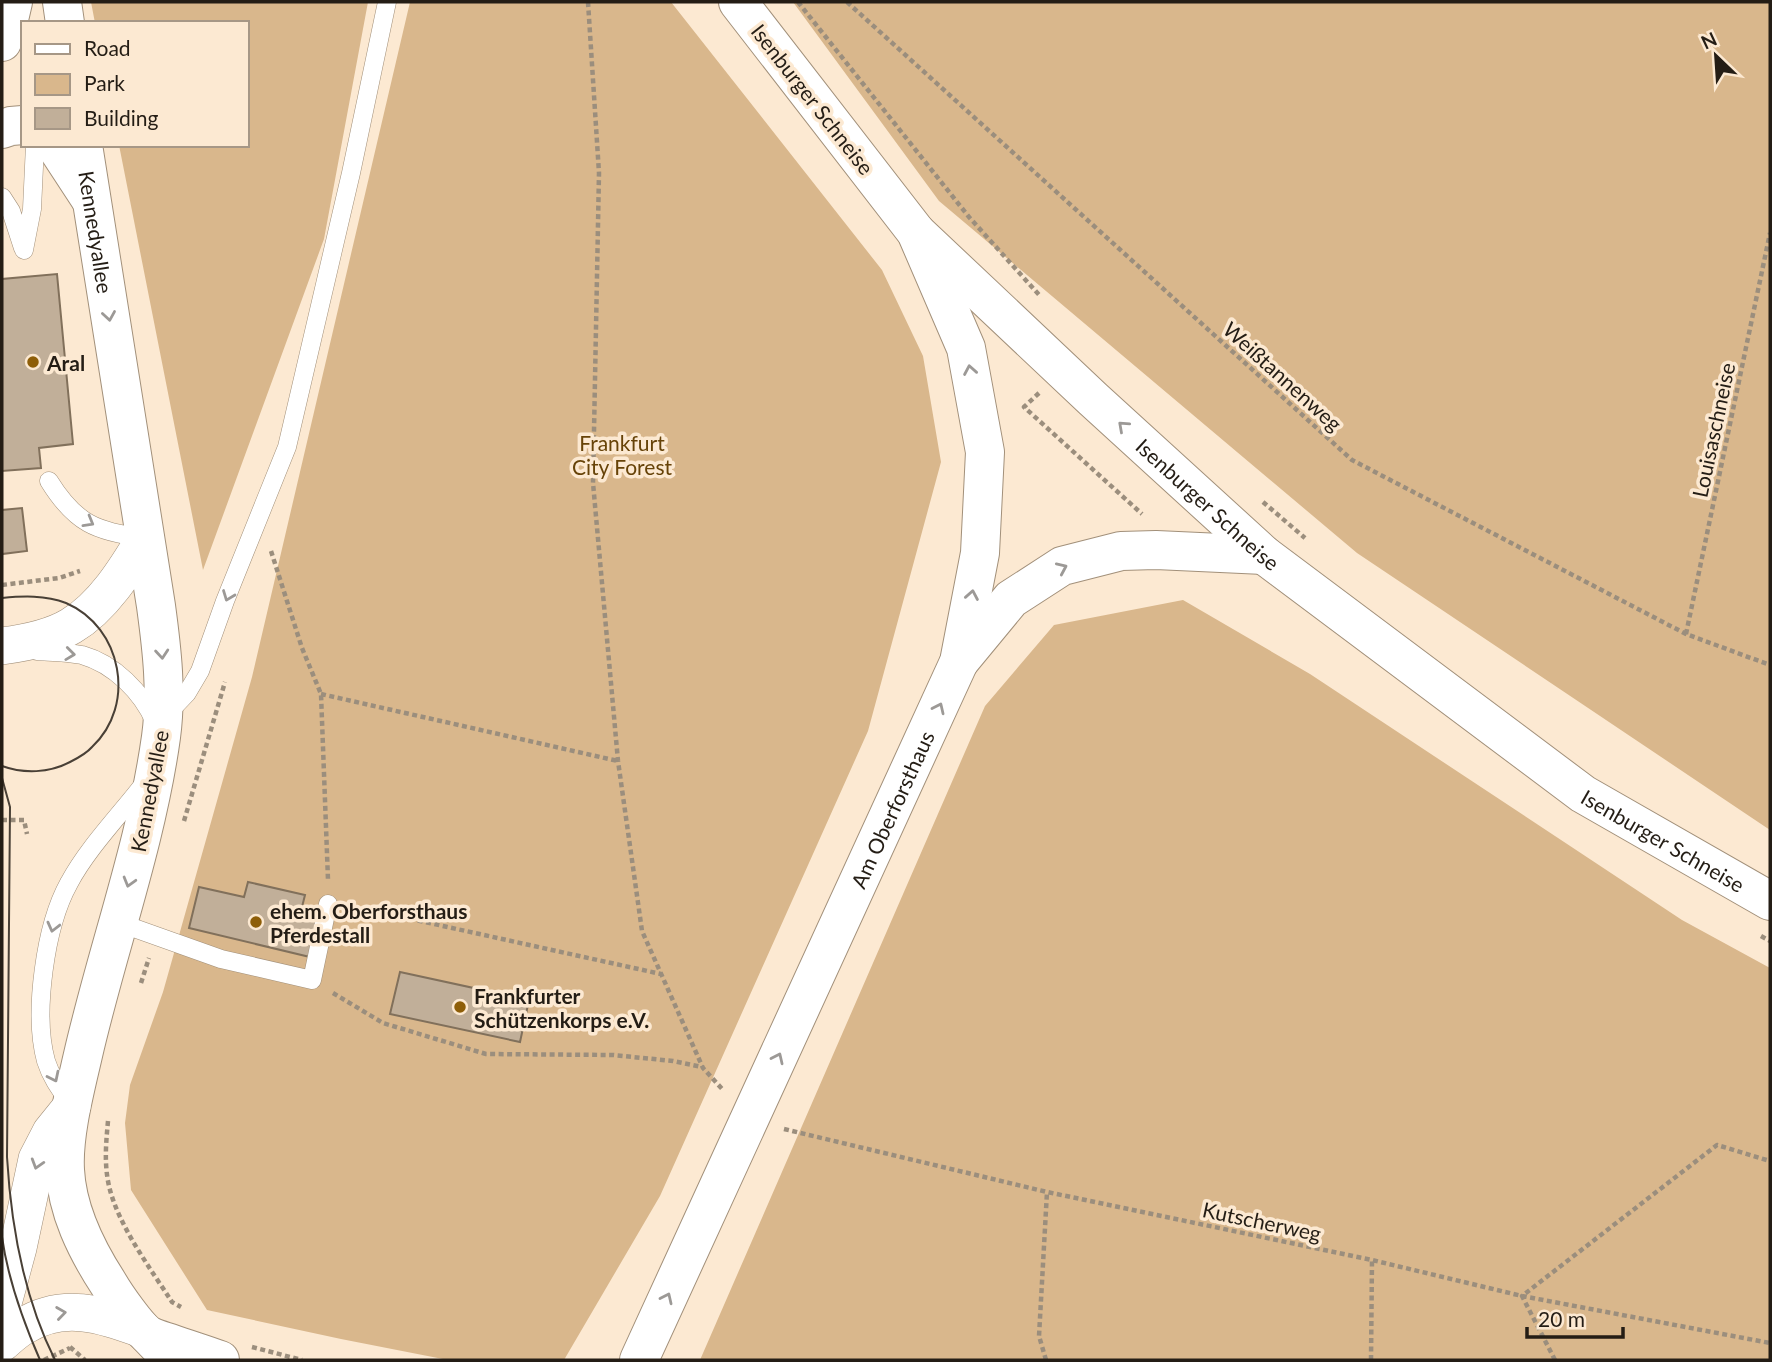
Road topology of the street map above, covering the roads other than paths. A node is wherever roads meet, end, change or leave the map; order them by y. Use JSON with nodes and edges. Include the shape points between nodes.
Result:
{"nodes":[{"id":1,"x":387,"y":2,"type":"edge"},
{"id":2,"x":738,"y":2,"type":"edge"},
{"id":3,"x":47,"y":8,"type":"edge"},
{"id":4,"x":2,"y":42,"type":"edge"},
{"id":5,"x":21,"y":125,"type":"edge"},
{"id":6,"x":2,"y":130,"type":"edge"},
{"id":7,"x":35,"y":147,"type":"edge"},
{"id":8,"x":56,"y":147,"type":"edge"},
{"id":9,"x":83,"y":147,"type":"edge"},
{"id":10,"x":2,"y":197,"type":"edge"},
{"id":11,"x":91,"y":200,"type":"junction"},
{"id":12,"x":916,"y":232,"type":"junction"},
{"id":13,"x":49,"y":481,"type":"dead end"},
{"id":14,"x":145,"y":538,"type":"junction"},
{"id":15,"x":1264,"y":555,"type":"junction"},
{"id":16,"x":2,"y":648,"type":"edge"},
{"id":17,"x":960,"y":662,"type":"junction"},
{"id":18,"x":160,"y":741,"type":"junction"},
{"id":19,"x":1770,"y":901,"type":"edge"},
{"id":20,"x":328,"y":904,"type":"road end"},
{"id":21,"x":134,"y":928,"type":"junction"},
{"id":22,"x":72,"y":1106,"type":"junction"},
{"id":23,"x":2,"y":1307,"type":"edge"},
{"id":24,"x":154,"y":1341,"type":"edge"},
{"id":25,"x":2,"y":1343,"type":"edge"},
{"id":26,"x":231,"y":1351,"type":"edge"},
{"id":27,"x":639,"y":1360,"type":"edge"}],
"edges":[{"from":1,"to":18,"type":"lane","one_way":true,"via":[[292,431],[200,671]]},
{"from":2,"to":12,"type":"main road","name":"Isenburger Schneise"},
{"from":3,"to":4,"type":"main road","via":[[7,28]]},
{"from":5,"to":6,"type":"main road"},
{"from":7,"to":10,"type":"lane","via":[[24,253]]},
{"from":8,"to":11,"type":"main road"},
{"from":9,"to":11,"type":"main road","name":"Kennedyallee"},
{"from":11,"to":14,"type":"main road","name":"Kennedyallee","one_way":true},
{"from":15,"to":12,"type":"main road","name":"Isenburger Schneise","one_way":true},
{"from":17,"to":12,"type":"main road","name":"Am Oberforsthaus","one_way":true,"via":[[980,553],[985,452],[966,348]]},
{"from":13,"to":14,"type":"lane","one_way":true,"via":[[72,512],[95,527]]},
{"from":14,"to":16,"type":"street","via":[[111,588],[72,626]]},
{"from":14,"to":18,"type":"main road","name":"Kennedyallee","one_way":true,"via":[[162,649]]},
{"from":17,"to":15,"type":"main road","one_way":true,"via":[[1011,599],[1062,566],[1121,551]]},
{"from":15,"to":19,"type":"main road","name":"Isenburger Schneise","via":[[1583,794]]},
{"from":16,"to":18,"type":"lane","one_way":true,"via":[[78,654],[97,661],[132,687],[147,706]]},
{"from":27,"to":17,"type":"main road","name":"Am Oberforsthaus","one_way":true},
{"from":18,"to":21,"type":"main road","name":"Kennedyallee","one_way":true,"via":[[139,844]]},
{"from":18,"to":22,"type":"lane","one_way":true,"via":[[69,882],[51,933],[41,997],[43,1045],[50,1072]]},
{"from":20,"to":21,"type":"lane","via":[[312,980],[221,959]]},
{"from":21,"to":22,"type":"main road","name":"Kennedyallee","via":[[86,1041]]},
{"from":22,"to":23,"type":"street","one_way":true,"via":[[37,1160]]},
{"from":22,"to":24,"type":"main road","name":"Kennedyallee","via":[[65,1169],[71,1207],[87,1247],[114,1293]]},
{"from":25,"to":24,"type":"street","one_way":true,"via":[[26,1324],[82,1311]]},
{"from":24,"to":26,"type":"main road"}]}
